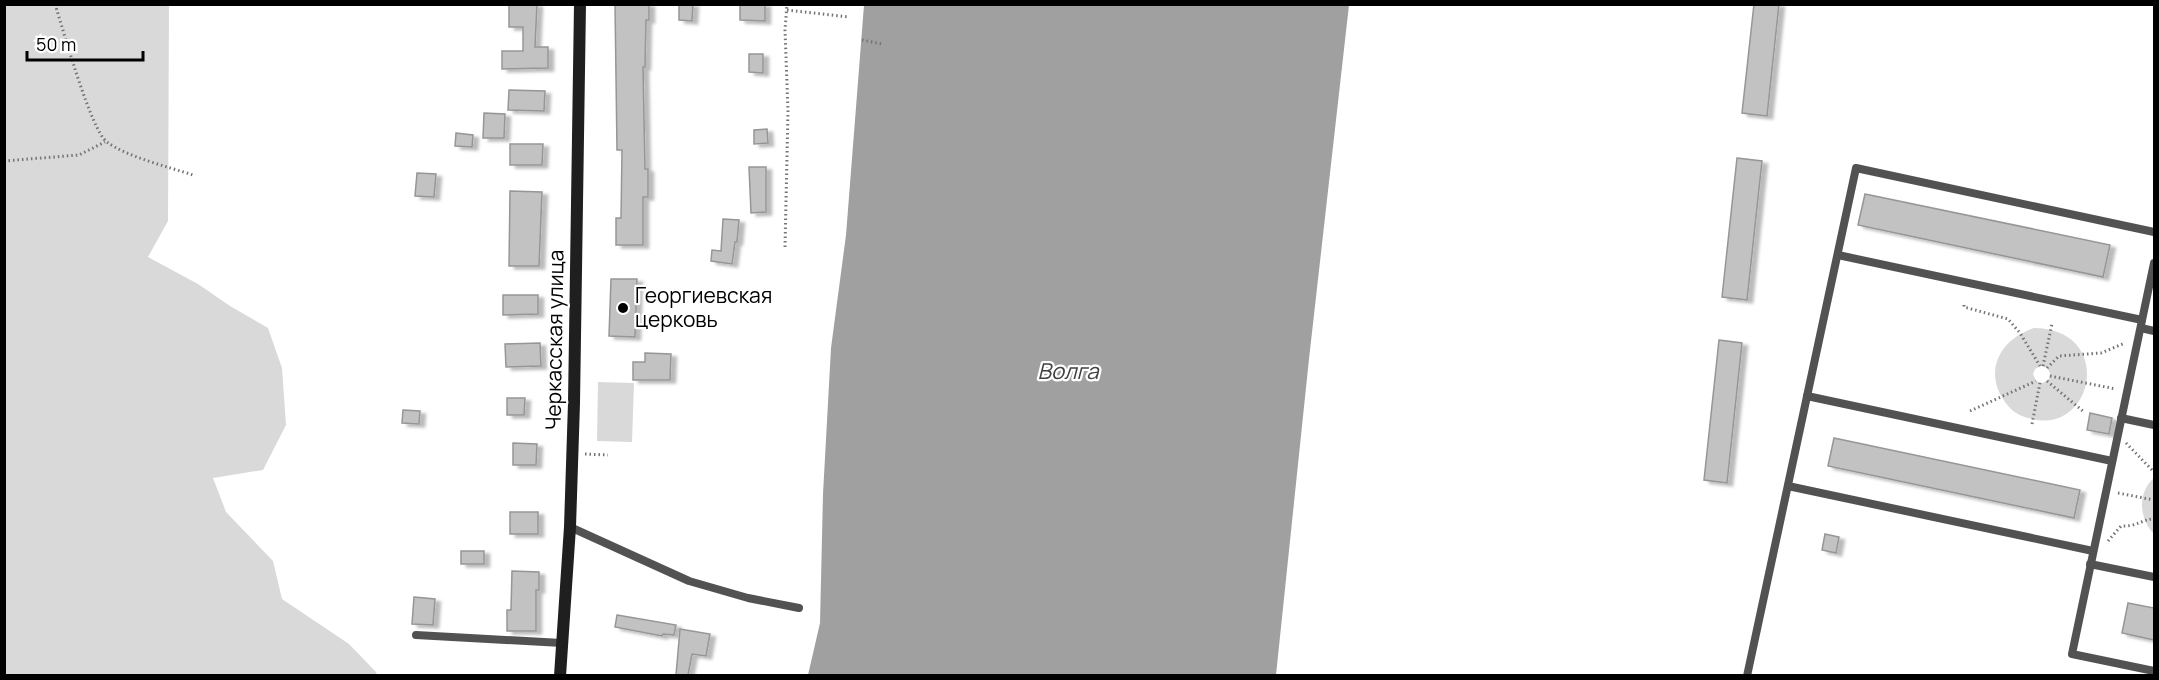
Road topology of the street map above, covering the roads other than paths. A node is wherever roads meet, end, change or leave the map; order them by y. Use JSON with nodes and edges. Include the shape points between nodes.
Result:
{"nodes":[{"id":1,"x":580,"y":4,"type":"edge"},
{"id":2,"x":2154,"y":232,"type":"edge"},
{"id":3,"x":1838,"y":255,"type":"junction"},
{"id":4,"x":2154,"y":263,"type":"edge"},
{"id":5,"x":2141,"y":324,"type":"junction"},
{"id":6,"x":2154,"y":331,"type":"edge"},
{"id":7,"x":1807,"y":396,"type":"junction"},
{"id":8,"x":2121,"y":418,"type":"junction"},
{"id":9,"x":2154,"y":425,"type":"edge"},
{"id":10,"x":2112,"y":461,"type":"junction"},
{"id":11,"x":1788,"y":486,"type":"junction"},
{"id":12,"x":570,"y":526,"type":"junction"},
{"id":13,"x":2093,"y":551,"type":"junction"},
{"id":14,"x":2090,"y":564,"type":"junction"},
{"id":15,"x":2154,"y":577,"type":"edge"},
{"id":16,"x":800,"y":608,"type":"dead end"},
{"id":17,"x":416,"y":635,"type":"dead end"},
{"id":18,"x":562,"y":643,"type":"junction"},
{"id":19,"x":2154,"y":671,"type":"edge"},
{"id":20,"x":560,"y":675,"type":"edge"},
{"id":21,"x":1747,"y":675,"type":"edge"}],
"edges":[{"from":1,"to":12,"type":"street","name":"Черкасская улица"},
{"from":2,"to":3,"type":"lane","via":[[1856,168]]},
{"from":3,"to":5,"type":"lane"},
{"from":3,"to":7,"type":"lane"},
{"from":4,"to":5,"type":"lane"},
{"from":5,"to":6,"type":"lane"},
{"from":5,"to":8,"type":"lane"},
{"from":7,"to":10,"type":"lane"},
{"from":7,"to":11,"type":"lane"},
{"from":8,"to":9,"type":"lane"},
{"from":8,"to":10,"type":"lane"},
{"from":10,"to":13,"type":"lane"},
{"from":11,"to":13,"type":"lane"},
{"from":11,"to":21,"type":"lane"},
{"from":12,"to":16,"type":"lane","via":[[689,581]]},
{"from":12,"to":18,"type":"street","name":"Черкасская улица"},
{"from":13,"to":14,"type":"lane"},
{"from":14,"to":15,"type":"lane"},
{"from":14,"to":19,"type":"lane","via":[[2072,654]]},
{"from":17,"to":18,"type":"lane"},
{"from":18,"to":20,"type":"street","name":"Черкасская улица"}]}
